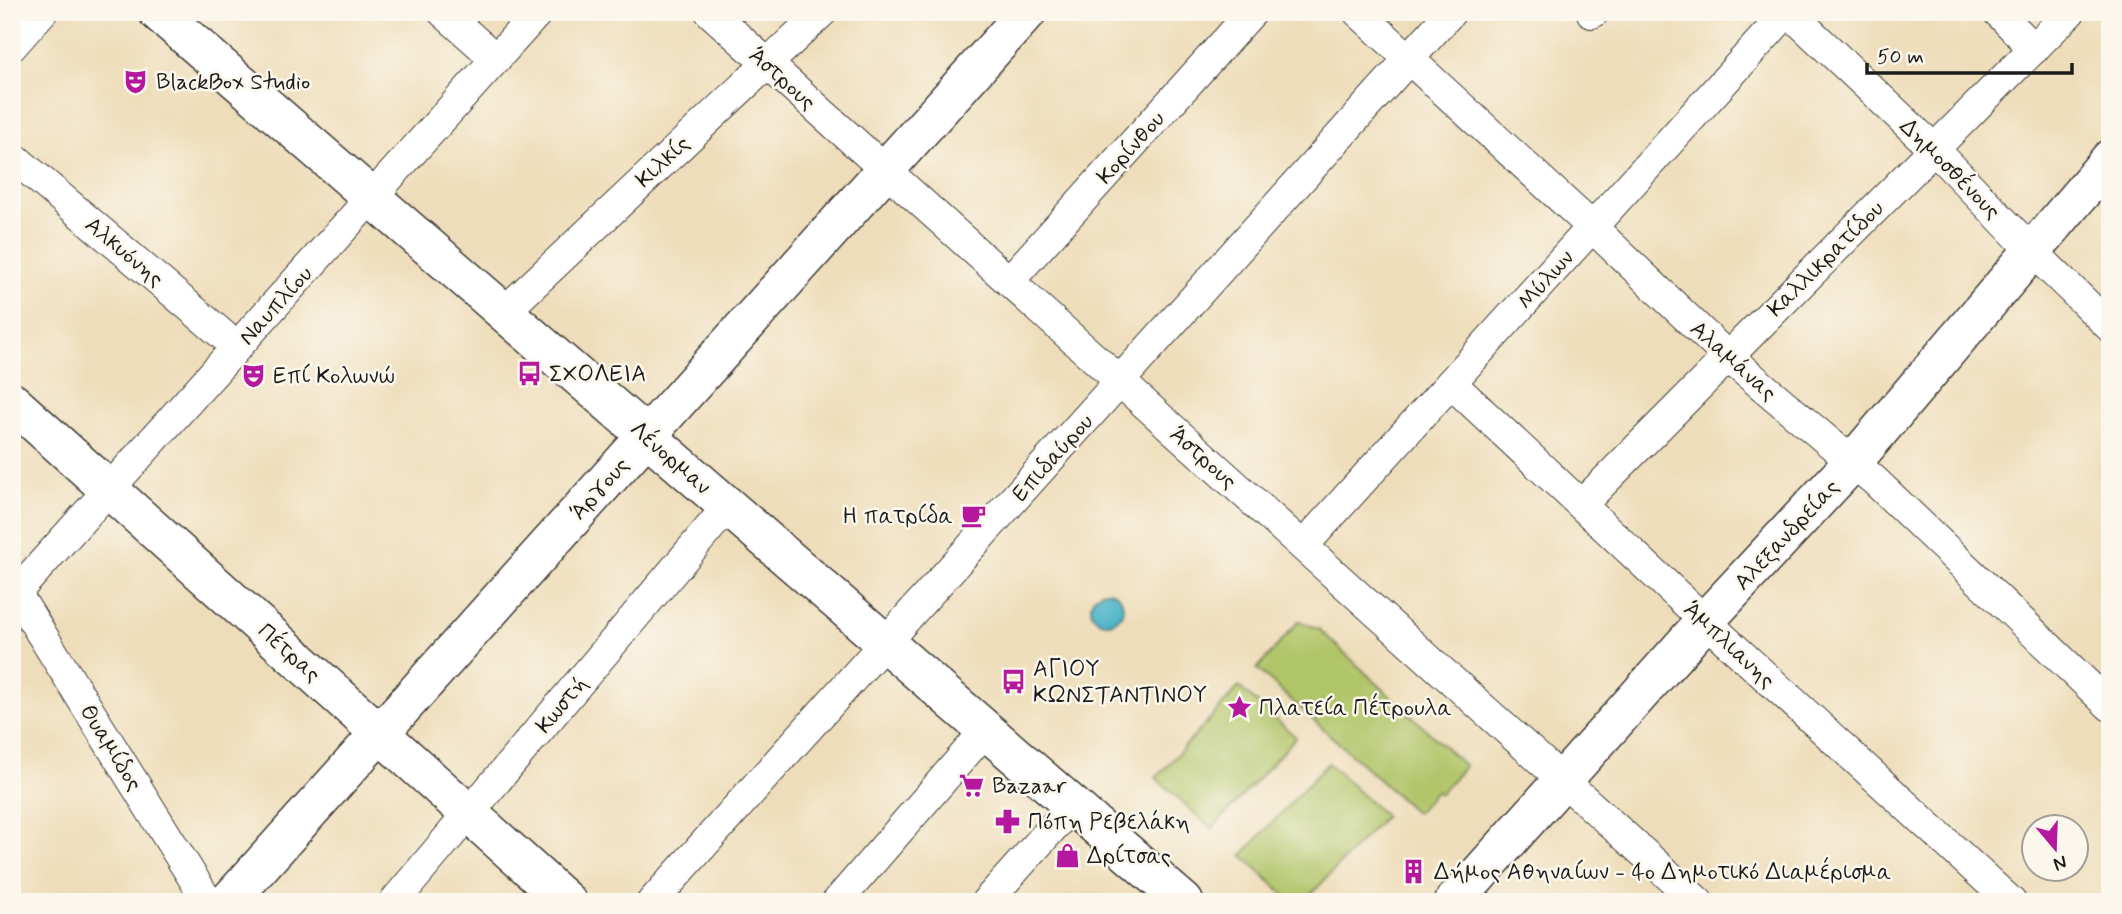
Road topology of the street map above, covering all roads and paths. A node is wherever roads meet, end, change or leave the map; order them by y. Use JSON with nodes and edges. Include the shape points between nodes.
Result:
{"nodes":[{"id":1,"x":42,"y":12,"type":"edge"},
{"id":2,"x":158,"y":12,"type":"edge"},
{"id":3,"x":443,"y":12,"type":"edge"},
{"id":4,"x":538,"y":12,"type":"edge"},
{"id":5,"x":710,"y":12,"type":"edge"},
{"id":6,"x":822,"y":12,"type":"edge"},
{"id":7,"x":1027,"y":12,"type":"edge"},
{"id":8,"x":1252,"y":12,"type":"edge"},
{"id":9,"x":1358,"y":12,"type":"edge"},
{"id":10,"x":1451,"y":12,"type":"edge"},
{"id":11,"x":1788,"y":12,"type":"edge"},
{"id":12,"x":1998,"y":12,"type":"edge"},
{"id":13,"x":2070,"y":12,"type":"edge"},
{"id":14,"x":12,"y":46,"type":"edge"},
{"id":15,"x":2034,"y":49,"type":"junction"},
{"id":16,"x":496,"y":59,"type":"junction"},
{"id":17,"x":1409,"y":60,"type":"junction"},
{"id":18,"x":767,"y":64,"type":"junction"},
{"id":19,"x":1933,"y":148,"type":"junction"},
{"id":20,"x":12,"y":156,"type":"edge"},
{"id":21,"x":2110,"y":159,"type":"edge"},
{"id":22,"x":886,"y":170,"type":"junction"},
{"id":23,"x":372,"y":197,"type":"junction"},
{"id":24,"x":1592,"y":227,"type":"junction"},
{"id":25,"x":2032,"y":251,"type":"junction"},
{"id":26,"x":1009,"y":281,"type":"junction"},
{"id":27,"x":504,"y":312,"type":"junction"},
{"id":28,"x":2110,"y":327,"type":"edge"},
{"id":29,"x":237,"y":347,"type":"junction"},
{"id":30,"x":1728,"y":357,"type":"junction"},
{"id":31,"x":1120,"y":381,"type":"junction"},
{"id":32,"x":1451,"y":383,"type":"junction"},
{"id":33,"x":12,"y":402,"type":"edge"},
{"id":34,"x":647,"y":436,"type":"junction"},
{"id":35,"x":1852,"y":463,"type":"junction"},
{"id":36,"x":110,"y":489,"type":"junction"},
{"id":37,"x":1582,"y":505,"type":"junction"},
{"id":38,"x":728,"y":506,"type":"junction"},
{"id":39,"x":1303,"y":546,"type":"junction"},
{"id":40,"x":14,"y":595,"type":"edge"},
{"id":41,"x":1705,"y":621,"type":"junction"},
{"id":42,"x":885,"y":642,"type":"junction"},
{"id":43,"x":2110,"y":706,"type":"edge"},
{"id":44,"x":986,"y":730,"type":"junction"},
{"id":45,"x":380,"y":733,"type":"junction"},
{"id":46,"x":1564,"y":780,"type":"junction"},
{"id":47,"x":1073,"y":805,"type":"junction"},
{"id":48,"x":469,"y":813,"type":"junction"},
{"id":49,"x":208,"y":902,"type":"edge"},
{"id":50,"x":228,"y":902,"type":"edge"},
{"id":51,"x":394,"y":902,"type":"edge"},
{"id":52,"x":568,"y":902,"type":"edge"},
{"id":53,"x":652,"y":902,"type":"edge"},
{"id":54,"x":837,"y":902,"type":"edge"},
{"id":55,"x":986,"y":902,"type":"edge"},
{"id":56,"x":1184,"y":902,"type":"edge"},
{"id":57,"x":1454,"y":902,"type":"edge"},
{"id":58,"x":1698,"y":902,"type":"edge"},
{"id":59,"x":2011,"y":902,"type":"edge"}],
"edges":[{"from":1,"to":14,"type":"street"},
{"from":2,"to":23,"type":"street","name":"Λένορμαν"},
{"from":3,"to":16,"type":"street"},
{"from":4,"to":16,"type":"street","name":"Ναυπλίου"},
{"from":5,"to":18,"type":"street","name":"Άστρους"},
{"from":6,"to":18,"type":"street","name":"Κιλκίς"},
{"from":7,"to":22,"type":"street","name":"Άργους"},
{"from":8,"to":26,"type":"street","name":"Κορίνθου"},
{"from":9,"to":17,"type":"street","name":"Αλαμάνας"},
{"from":10,"to":17,"type":"street","name":"Επιδαύρου"},
{"from":11,"to":19,"type":"street","name":"Δημοσθένους"},
{"from":11,"to":24,"type":"street","name":"Μύλων"},
{"from":12,"to":15,"type":"street"},
{"from":13,"to":15,"type":"street","name":"Καλλικρατίδου"},
{"from":15,"to":19,"type":"street","name":"Καλλικρατίδου"},
{"from":16,"to":23,"type":"street","name":"Ναυπλίου"},
{"from":17,"to":24,"type":"street","name":"Αλαμάνας"},
{"from":17,"to":31,"type":"street","name":"Επιδαύρου"},
{"from":18,"to":22,"type":"street","name":"Άστρους"},
{"from":18,"to":27,"type":"street","name":"Κιλκίς"},
{"from":19,"to":25,"type":"street","name":"Δημοσθένους"},
{"from":19,"to":30,"type":"street","name":"Καλλικρατίδου"},
{"from":20,"to":29,"type":"street","name":"Αλκυόνης"},
{"from":21,"to":25,"type":"street","name":"Αλεξανδρείας"},
{"from":22,"to":26,"type":"street","name":"Άστρους"},
{"from":22,"to":34,"type":"street","name":"Άργους"},
{"from":23,"to":27,"type":"street","name":"Λένορμαν"},
{"from":23,"to":29,"type":"street","name":"Ναυπλίου"},
{"from":24,"to":30,"type":"street","name":"Αλαμάνας"},
{"from":24,"to":32,"type":"street","name":"Μύλων"},
{"from":25,"to":28,"type":"street","name":"Δημοσθένους"},
{"from":25,"to":35,"type":"street","name":"Αλεξανδρείας"},
{"from":26,"to":31,"type":"street","name":"Άστρους"},
{"from":27,"to":34,"type":"street","name":"Λένορμαν"},
{"from":29,"to":36,"type":"street","name":"Ναυπλίου"},
{"from":30,"to":35,"type":"street","name":"Αλαμάνας"},
{"from":30,"to":37,"type":"street","name":"Καλλικρατίδου"},
{"from":31,"to":39,"type":"street","name":"Άστρους"},
{"from":31,"to":42,"type":"street","name":"Επιδαύρου"},
{"from":32,"to":37,"type":"street","name":"Άμπλιανης"},
{"from":32,"to":39,"type":"street","name":"Μύλων"},
{"from":33,"to":36,"type":"street","name":"Πέτρας"},
{"from":34,"to":38,"type":"street","name":"Λένορμαν"},
{"from":34,"to":45,"type":"street","name":"Άργους"},
{"from":35,"to":41,"type":"street","name":"Αλεξανδρείας"},
{"from":35,"to":43,"type":"street","name":"Αλαμάνας"},
{"from":36,"to":40,"type":"street","name":"Ναυπλίου"},
{"from":36,"to":45,"type":"street","name":"Πέτρας"},
{"from":37,"to":41,"type":"street","name":"Άμπλιανης"},
{"from":38,"to":42,"type":"street","name":"Λένορμαν"},
{"from":38,"to":48,"type":"street","name":"Κωστή"},
{"from":39,"to":46,"type":"street","name":"Άστρους"},
{"from":40,"to":49,"type":"street","name":"Θυαμίδος"},
{"from":41,"to":46,"type":"street","name":"Αλεξανδρείας"},
{"from":41,"to":59,"type":"street","name":"Άμπλιανης"},
{"from":42,"to":44,"type":"street","name":"Λένορμαν"},
{"from":42,"to":53,"type":"street","name":"Επιδαύρου"},
{"from":44,"to":47,"type":"street","name":"Λένορμαν"},
{"from":44,"to":54,"type":"street"},
{"from":45,"to":48,"type":"street","name":"Πέτρας"},
{"from":45,"to":50,"type":"street","name":"Άργους"},
{"from":46,"to":57,"type":"street","name":"Αλεξανδρείας"},
{"from":46,"to":58,"type":"street","name":"Άστρους"},
{"from":47,"to":55,"type":"street"},
{"from":47,"to":56,"type":"street","name":"Λένορμαν"},
{"from":48,"to":51,"type":"street","name":"Κωστή"},
{"from":48,"to":52,"type":"street","name":"Πέτρας"}]}
